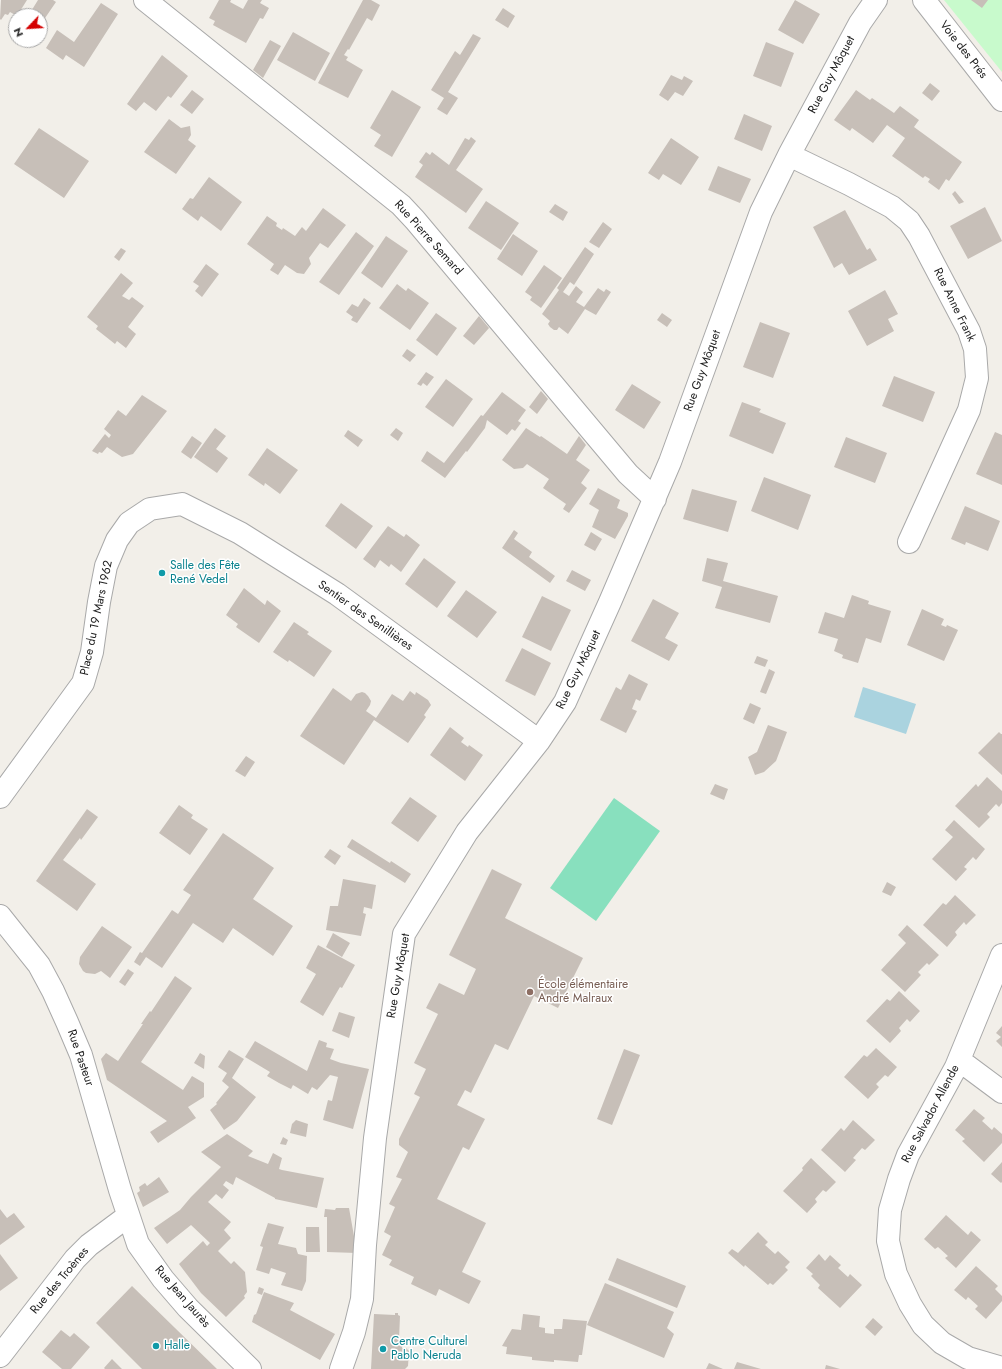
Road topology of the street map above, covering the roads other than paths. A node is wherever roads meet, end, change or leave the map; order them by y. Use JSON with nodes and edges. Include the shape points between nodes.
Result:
{"nodes":[{"id":1,"x":145,"y":0,"type":"edge"},
{"id":2,"x":876,"y":0,"type":"edge"},
{"id":3,"x":924,"y":0,"type":"edge"},
{"id":4,"x":1002,"y":100,"type":"edge"},
{"id":5,"x":789,"y":155,"type":"junction"},
{"id":6,"x":655,"y":498,"type":"junction"},
{"id":7,"x":182,"y":504,"type":"joint"},
{"id":8,"x":909,"y":542,"type":"dead end"},
{"id":9,"x":539,"y":741,"type":"junction"},
{"id":10,"x":0,"y":797,"type":"edge"},
{"id":11,"x":0,"y":916,"type":"edge"},
{"id":12,"x":1002,"y":955,"type":"edge"},
{"id":13,"x":959,"y":1060,"type":"junction"},
{"id":14,"x":1002,"y":1092,"type":"edge"},
{"id":15,"x":128,"y":1216,"type":"junction"},
{"id":16,"x":0,"y":1356,"type":"edge"},
{"id":17,"x":1002,"y":1368,"type":"edge"},
{"id":18,"x":250,"y":1369,"type":"edge"},
{"id":19,"x":341,"y":1369,"type":"edge"}],
"edges":[{"from":1,"to":6,"type":"street","name":"Rue Pierre Semard","via":[[401,205],[628,474]]},
{"from":2,"to":5,"type":"street","name":"Rue Guy Môquet","via":[[860,23]]},
{"from":3,"to":4,"type":"street","name":"Voie des Prés"},
{"from":5,"to":6,"type":"street","name":"Rue Guy Môquet","via":[[761,212]]},
{"from":5,"to":8,"type":"street","name":"Rue Anne Frank","via":[[892,207],[909,221],[969,331],[975,349],[977,378],[969,410]]},
{"from":6,"to":9,"type":"street","name":"Rue Guy Môquet","via":[[565,702]]},
{"from":7,"to":9,"type":"street","name":"Sentier des Senillières","via":[[240,533],[337,594]]},
{"from":7,"to":10,"type":"street","name":"Place du 19 Mars 1962","via":[[150,509],[129,523],[117,540],[106,566],[92,652],[83,683]]},
{"from":9,"to":19,"type":"street","name":"Rue Guy Môquet","via":[[467,832],[404,934],[375,1138],[362,1299]]},
{"from":11,"to":15,"type":"street","name":"Rue Pasteur","via":[[39,965],[67,1022],[81,1056]]},
{"from":12,"to":13,"type":"street","name":"Rue Salvador Allende"},
{"from":13,"to":14,"type":"street"},
{"from":13,"to":17,"type":"street","name":"Rue Salvador Allende","via":[[908,1155],[890,1210],[888,1241],[896,1274],[923,1325],[942,1343],[968,1358]]},
{"from":15,"to":16,"type":"street","name":"Rue des Troènes","via":[[89,1245],[75,1259]]},
{"from":15,"to":18,"type":"street","name":"Rue Jean Jaurès","via":[[138,1244],[163,1279],[188,1308]]}]}
